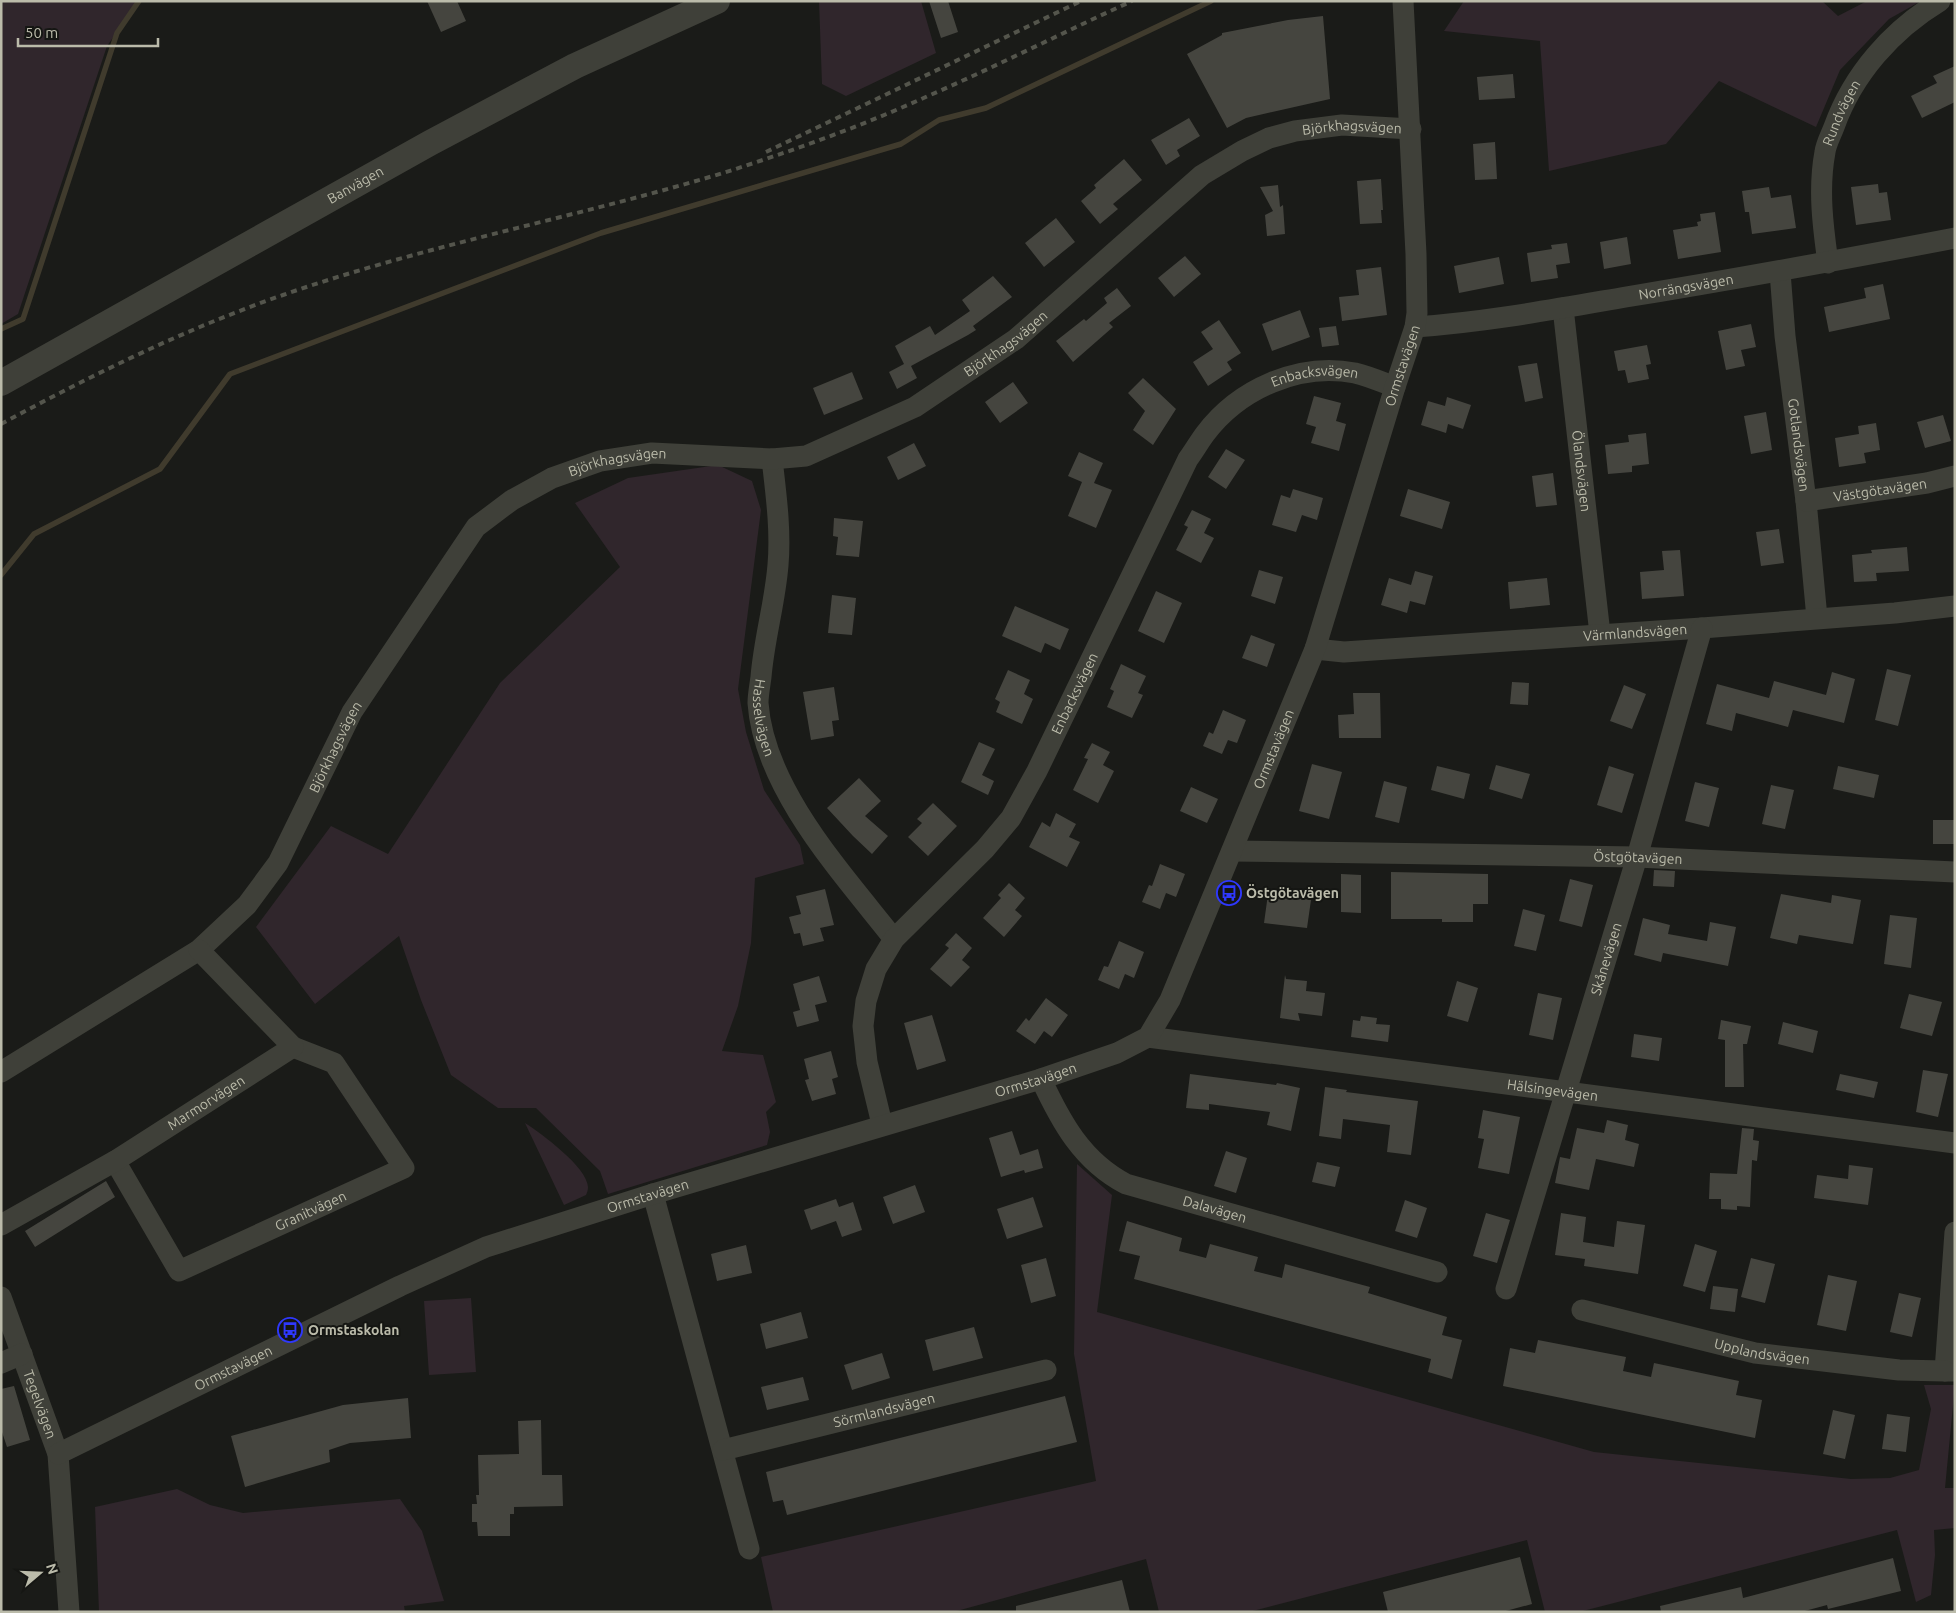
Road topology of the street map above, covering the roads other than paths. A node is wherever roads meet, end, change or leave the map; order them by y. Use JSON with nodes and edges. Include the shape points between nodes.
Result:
{"nodes":[{"id":1,"x":717,"y":1,"type":"edge"},
{"id":2,"x":1403,"y":1,"type":"edge"},
{"id":3,"x":1940,"y":1,"type":"edge"},
{"id":4,"x":1411,"y":128,"type":"junction"},
{"id":5,"x":1955,"y":238,"type":"edge"},
{"id":6,"x":1828,"y":263,"type":"junction"},
{"id":7,"x":1780,"y":272,"type":"junction"},
{"id":8,"x":1563,"y":308,"type":"junction"},
{"id":9,"x":1415,"y":327,"type":"junction"},
{"id":10,"x":1,"y":383,"type":"edge"},
{"id":11,"x":1395,"y":387,"type":"junction"},
{"id":12,"x":772,"y":460,"type":"junction"},
{"id":13,"x":1955,"y":476,"type":"edge"},
{"id":14,"x":1806,"y":501,"type":"junction"},
{"id":15,"x":1955,"y":606,"type":"edge"},
{"id":16,"x":1817,"y":618,"type":"junction"},
{"id":17,"x":1702,"y":628,"type":"junction"},
{"id":18,"x":1600,"y":634,"type":"junction"},
{"id":19,"x":1315,"y":649,"type":"junction"},
{"id":20,"x":1232,"y":851,"type":"junction"},
{"id":21,"x":1637,"y":857,"type":"junction"},
{"id":22,"x":1955,"y":872,"type":"edge"},
{"id":23,"x":894,"y":939,"type":"junction"},
{"id":24,"x":199,"y":950,"type":"junction"},
{"id":25,"x":1148,"y":1037,"type":"junction"},
{"id":26,"x":293,"y":1048,"type":"junction"},
{"id":27,"x":1,"y":1072,"type":"edge"},
{"id":28,"x":1042,"y":1078,"type":"junction"},
{"id":29,"x":1565,"y":1091,"type":"junction"},
{"id":30,"x":882,"y":1124,"type":"junction"},
{"id":31,"x":1955,"y":1143,"type":"edge"},
{"id":32,"x":115,"y":1161,"type":"junction"},
{"id":33,"x":653,"y":1194,"type":"junction"},
{"id":34,"x":1,"y":1225,"type":"edge"},
{"id":35,"x":1955,"y":1232,"type":"edge"},
{"id":36,"x":1437,"y":1272,"type":"dead end"},
{"id":37,"x":1506,"y":1289,"type":"dead end"},
{"id":38,"x":1,"y":1297,"type":"edge"},
{"id":39,"x":1582,"y":1310,"type":"dead end"},
{"id":40,"x":22,"y":1354,"type":"junction"},
{"id":41,"x":1,"y":1363,"type":"edge"},
{"id":42,"x":1046,"y":1370,"type":"dead end"},
{"id":43,"x":1950,"y":1371,"type":"edge"},
{"id":44,"x":723,"y":1450,"type":"junction"},
{"id":45,"x":58,"y":1454,"type":"junction"},
{"id":46,"x":750,"y":1549,"type":"dead end"},
{"id":47,"x":69,"y":1612,"type":"edge"}],
"edges":[{"from":1,"to":10,"type":"street","name":"Banvägen","via":[[575,66],[464,125]]},
{"from":2,"to":4,"type":"street","name":"Ormstavägen"},
{"from":3,"to":6,"type":"street","name":"Rundvägen","via":[[1893,36],[1869,62],[1848,93],[1825,151],[1821,182]]},
{"from":4,"to":9,"type":"street","name":"Ormstavägen","via":[[1417,284]]},
{"from":4,"to":12,"type":"street","name":"Björkhagsvägen","via":[[1342,125],[1295,131],[1269,138],[1242,151],[1202,175],[1016,339],[915,407],[806,456]]},
{"from":5,"to":6,"type":"street","name":"Norrängsvägen"},
{"from":6,"to":7,"type":"street","name":"Norrängsvägen"},
{"from":7,"to":8,"type":"street","name":"Norrängsvägen"},
{"from":7,"to":14,"type":"street","name":"Gotlandsvägen"},
{"from":8,"to":9,"type":"street","name":"Norrängsvägen"},
{"from":8,"to":18,"type":"street","name":"Ölandsvägen"},
{"from":9,"to":11,"type":"street","name":"Ormstavägen"},
{"from":11,"to":19,"type":"street","name":"Ormstavägen"},
{"from":11,"to":23,"type":"street","name":"Enbacksvägen","via":[[1356,373],[1321,370],[1295,374],[1269,383],[1242,398],[1221,416],[1188,459],[1037,771],[1011,818],[986,849]]},
{"from":12,"to":23,"type":"street","name":"Hasselvägen","via":[[778,513],[778,564],[758,703],[765,740],[783,786],[809,829]]},
{"from":12,"to":24,"type":"street","name":"Björkhagsvägen","via":[[652,453],[600,461],[552,478],[512,500],[476,527],[352,712],[278,862],[247,905]]},
{"from":13,"to":14,"type":"street","name":"Västgötavägen"},
{"from":14,"to":16,"type":"street","name":"Gotlandsvägen"},
{"from":15,"to":16,"type":"street","name":"Värmlandsvägen"},
{"from":16,"to":17,"type":"street","name":"Värmlandsvägen"},
{"from":17,"to":18,"type":"street","name":"Värmlandsvägen"},
{"from":17,"to":21,"type":"street","name":"Skånevägen"},
{"from":18,"to":19,"type":"street","name":"Värmlandsvägen","via":[[1344,652]]},
{"from":19,"to":20,"type":"street","name":"Ormstavägen"},
{"from":20,"to":21,"type":"street","name":"Östgötavägen"},
{"from":20,"to":25,"type":"street","name":"Ormstavägen","via":[[1170,1000]]},
{"from":21,"to":22,"type":"street","name":"Östgötavägen"},
{"from":21,"to":29,"type":"street","name":"Skånevägen"},
{"from":23,"to":30,"type":"street","name":"Enbacksvägen","via":[[876,969],[866,1001],[863,1026],[867,1062]]},
{"from":24,"to":26,"type":"street"},
{"from":24,"to":27,"type":"street","name":"Björkhagsvägen"},
{"from":25,"to":28,"type":"street","name":"Ormstavägen","via":[[1117,1053]]},
{"from":25,"to":29,"type":"street","name":"Hälsingevägen"},
{"from":26,"to":32,"type":"street","name":"Marmorvägen"},
{"from":26,"to":32,"type":"street","name":"Granitvägen","via":[[334,1063],[404,1168],[178,1271]]},
{"from":28,"to":30,"type":"street","name":"Ormstavägen"},
{"from":28,"to":36,"type":"street","name":"Dalavägen","via":[[1058,1115],[1088,1156],[1108,1174],[1126,1184]]},
{"from":29,"to":31,"type":"street","name":"Hälsingevägen"},
{"from":29,"to":37,"type":"street","name":"Skånevägen"},
{"from":30,"to":33,"type":"street","name":"Ormstavägen"},
{"from":32,"to":34,"type":"street","name":"Marmorvägen"},
{"from":33,"to":44,"type":"street"},
{"from":33,"to":45,"type":"street","name":"Ormstavägen","via":[[486,1247]]},
{"from":35,"to":43,"type":"street","name":"Upplandsvägen"},
{"from":38,"to":40,"type":"street","name":"Tegelvägen"},
{"from":39,"to":43,"type":"street","name":"Upplandsvägen","via":[[1755,1353],[1899,1370]]},
{"from":40,"to":41,"type":"street","name":"Tegelvägen"},
{"from":40,"to":45,"type":"street","name":"Tegelvägen"},
{"from":42,"to":44,"type":"street","name":"Sörmlandsvägen"},
{"from":44,"to":46,"type":"street"},
{"from":45,"to":47,"type":"street"}]}
